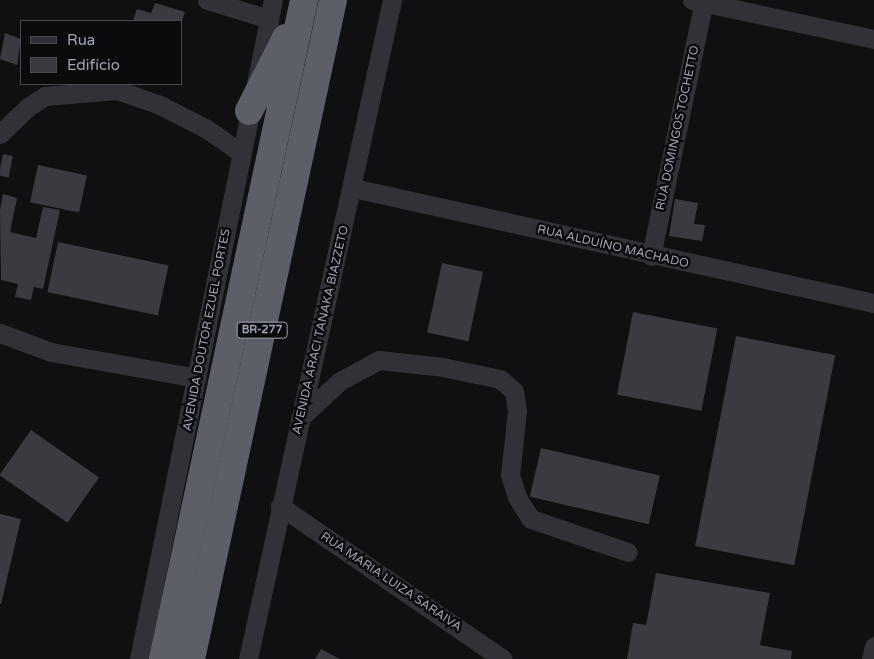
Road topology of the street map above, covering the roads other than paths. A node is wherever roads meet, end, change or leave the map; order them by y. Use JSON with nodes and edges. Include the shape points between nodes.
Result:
{"nodes":[{"id":1,"x":207,"y":0,"type":"edge"},
{"id":2,"x":273,"y":0,"type":"edge"},
{"id":3,"x":333,"y":0,"type":"edge"},
{"id":4,"x":392,"y":0,"type":"edge"},
{"id":5,"x":303,"y":1,"type":"edge"},
{"id":6,"x":700,"y":1,"type":"edge"},
{"id":7,"x":269,"y":19,"type":"junction"},
{"id":8,"x":874,"y":39,"type":"edge"},
{"id":9,"x":249,"y":111,"type":"junction"},
{"id":10,"x":0,"y":134,"type":"edge"},
{"id":11,"x":241,"y":153,"type":"junction"},
{"id":12,"x":353,"y":188,"type":"junction"},
{"id":13,"x":651,"y":256,"type":"junction"},
{"id":14,"x":874,"y":303,"type":"edge"},
{"id":15,"x":0,"y":333,"type":"edge"},
{"id":16,"x":197,"y":378,"type":"junction"},
{"id":17,"x":300,"y":418,"type":"junction"},
{"id":18,"x":280,"y":506,"type":"junction"},
{"id":19,"x":628,"y":552,"type":"dead end"},
{"id":20,"x":874,"y":646,"type":"edge"},
{"id":21,"x":139,"y":659,"type":"edge"},
{"id":22,"x":163,"y":659,"type":"edge"},
{"id":23,"x":191,"y":659,"type":"edge"},
{"id":24,"x":248,"y":659,"type":"edge"},
{"id":25,"x":503,"y":659,"type":"edge"},
{"id":26,"x":871,"y":659,"type":"edge"}],
"edges":[{"from":1,"to":7,"type":"street"},
{"from":2,"to":7,"type":"street","name":"AVENIDA DOUTOR EZUEL PORTES"},
{"from":3,"to":23,"type":"highway","number":"BR-277"},
{"from":4,"to":12,"type":"street","name":"AVENIDA ARACI TANAKA BIAZZETO"},
{"from":5,"to":9,"type":"highway"},
{"from":5,"to":22,"type":"highway","number":"BR-277"},
{"from":6,"to":8,"type":"street"},
{"from":6,"to":13,"type":"street","name":"RUA DOMINGOS TOCHETTO"},
{"from":7,"to":9,"type":"street","name":"AVENIDA DOUTOR EZUEL PORTES"},
{"from":9,"to":11,"type":"street","name":"AVENIDA DOUTOR EZUEL PORTES"},
{"from":10,"to":11,"type":"street","via":[[28,107],[45,96],[117,90],[160,105],[207,129]]},
{"from":11,"to":16,"type":"street","name":"AVENIDA DOUTOR EZUEL PORTES"},
{"from":12,"to":13,"type":"street","name":"RUA ALDUÍNO MACHADO"},
{"from":12,"to":17,"type":"street","name":"AVENIDA ARACI TANAKA BIAZZETO"},
{"from":13,"to":14,"type":"street","name":"RUA ALDUÍNO MACHADO"},
{"from":15,"to":16,"type":"street","via":[[51,352]]},
{"from":16,"to":21,"type":"street","name":"AVENIDA DOUTOR EZUEL PORTES"},
{"from":17,"to":18,"type":"street","name":"AVENIDA ARACI TANAKA BIAZZETO"},
{"from":17,"to":19,"type":"street","via":[[340,381],[379,360],[443,367],[500,379],[514,391],[517,411],[510,474],[517,497],[531,519]]},
{"from":18,"to":24,"type":"street","name":"AVENIDA ARACI TANAKA BIAZZETO"},
{"from":18,"to":25,"type":"street","name":"RUA MARIA LUIZA SARAIVA"},
{"from":20,"to":26,"type":"street"}]}
